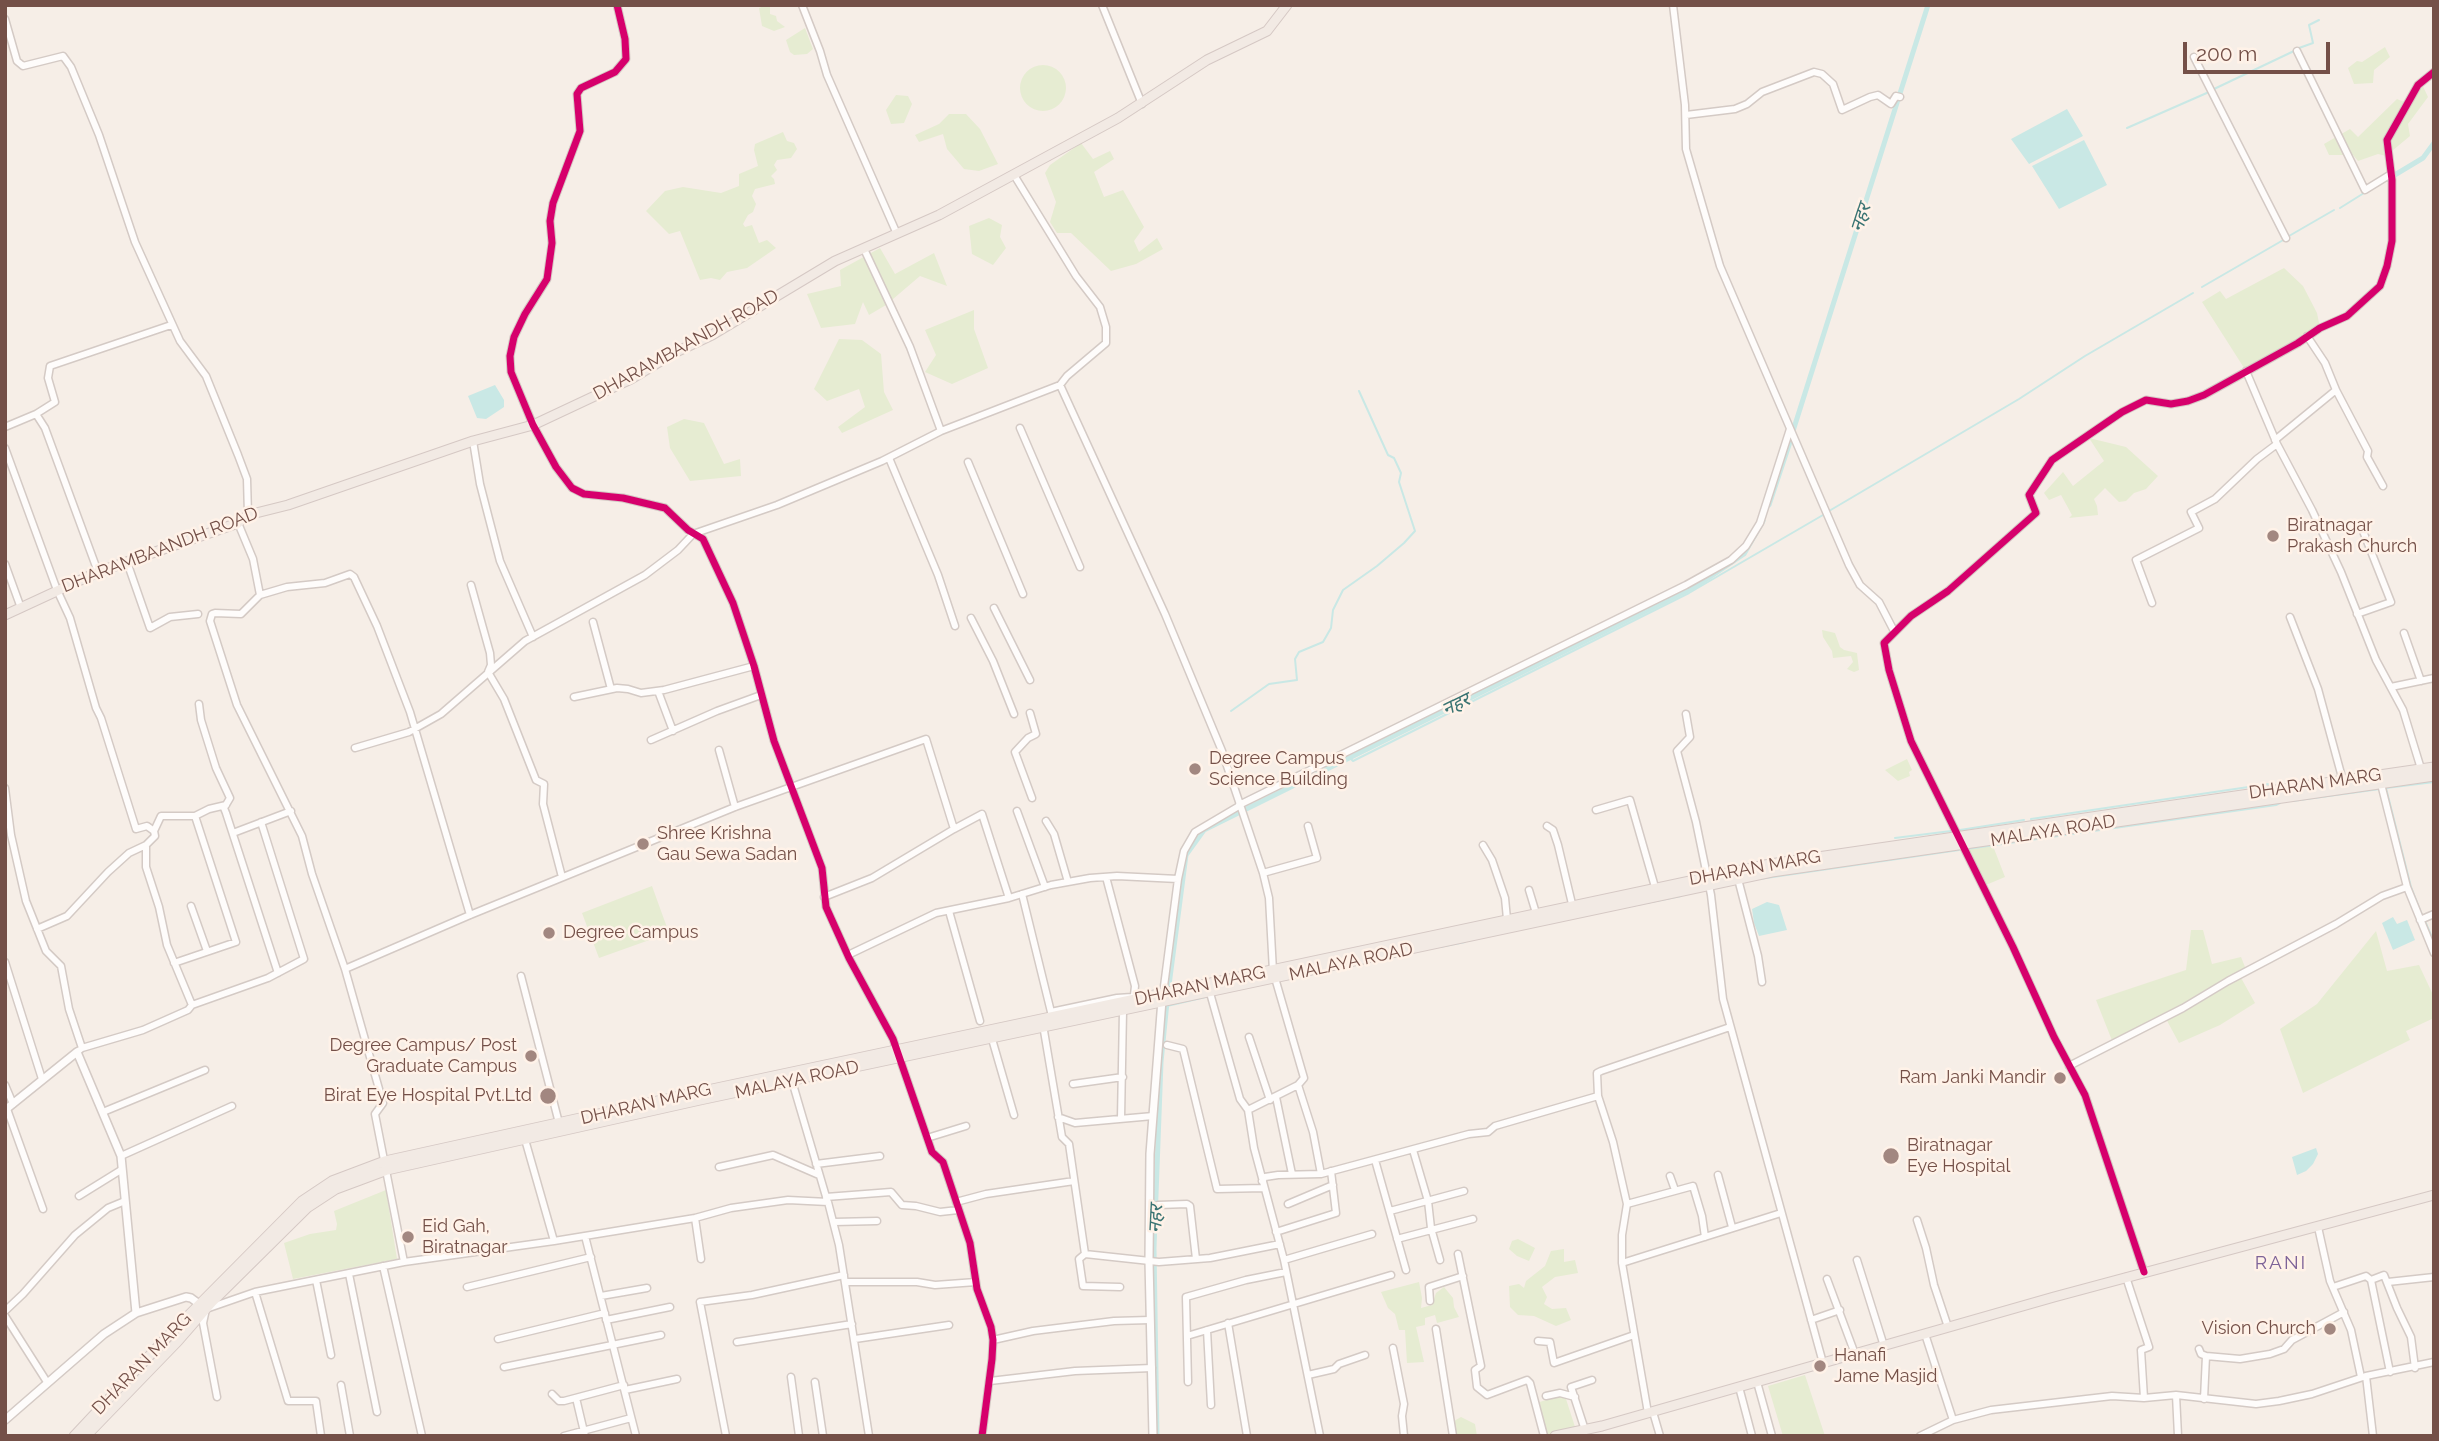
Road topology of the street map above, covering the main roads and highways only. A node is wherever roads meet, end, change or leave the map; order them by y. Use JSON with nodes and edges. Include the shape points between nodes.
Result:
{"nodes":[{"id":1,"x":1287,"y":5,"type":"edge"},
{"id":2,"x":5,"y":615,"type":"edge"},
{"id":3,"x":2434,"y":767,"type":"edge"},
{"id":4,"x":2422,"y":773,"type":"junction"},
{"id":5,"x":2434,"y":776,"type":"edge"},
{"id":6,"x":2380,"y":779,"type":"junction"},
{"id":7,"x":2078,"y":823,"type":"junction"},
{"id":8,"x":1786,"y":865,"type":"junction"},
{"id":9,"x":1707,"y":880,"type":"junction"},
{"id":10,"x":1574,"y":909,"type":"junction"},
{"id":11,"x":1275,"y":975,"type":"junction"},
{"id":12,"x":1162,"y":999,"type":"junction"},
{"id":13,"x":1043,"y":1024,"type":"junction"},
{"id":14,"x":898,"y":1055,"type":"junction"},
{"id":15,"x":774,"y":1081,"type":"junction"},
{"id":16,"x":524,"y":1135,"type":"junction"},
{"id":17,"x":2434,"y":1195,"type":"edge"},
{"id":18,"x":202,"y":1307,"type":"junction"},
{"id":19,"x":1603,"y":1431,"type":"edge"},
{"id":20,"x":74,"y":1436,"type":"edge"},
{"id":21,"x":86,"y":1436,"type":"edge"},
{"id":22,"x":1555,"y":1436,"type":"edge"}],
"edges":[{"from":1,"to":2,"type":"main road","name":"DHARAMBAANDH ROAD","via":[[1267,31],[1207,60],[1142,104],[939,215],[835,261],[631,379],[533,425],[248,515],[238,523],[98,572]]},
{"from":3,"to":4,"type":"main road","name":"DHARAN MARG"},
{"from":4,"to":5,"type":"main road"},
{"from":4,"to":6,"type":"main road","name":"DHARAN MARG"},
{"from":6,"to":7,"type":"main road","name":"MALAYA ROAD"},
{"from":6,"to":7,"type":"main road","name":"DHARAN MARG"},
{"from":7,"to":8,"type":"main road","name":"DHARAN MARG"},
{"from":8,"to":9,"type":"main road","name":"DHARAN MARG"},
{"from":8,"to":9,"type":"main road","name":"MALAYA ROAD","via":[[1738,879]]},
{"from":9,"to":10,"type":"main road","name":"MALAYA ROAD"},
{"from":9,"to":10,"type":"main road","name":"DHARAN MARG","via":[[1655,887]]},
{"from":10,"to":11,"type":"main road","name":"MALAYA ROAD"},
{"from":10,"to":11,"type":"main road","name":"DHARAN MARG","via":[[1507,919]]},
{"from":11,"to":12,"type":"main road","name":"DHARAN MARG"},
{"from":11,"to":12,"type":"main road","name":"MALAYA ROAD","via":[[1210,993]]},
{"from":12,"to":13,"type":"main road","name":"DHARAN MARG"},
{"from":12,"to":13,"type":"main road","name":"MALAYA ROAD","via":[[1123,1011]]},
{"from":13,"to":14,"type":"main road","name":"DHARAN MARG"},
{"from":13,"to":14,"type":"main road","name":"MALAYA ROAD","via":[[992,1039]]},
{"from":14,"to":15,"type":"main road","name":"DHARAN MARG"},
{"from":14,"to":15,"type":"main road","name":"MALAYA ROAD","via":[[792,1081]]},
{"from":15,"to":16,"type":"main road","name":"MALAYA ROAD"},
{"from":15,"to":16,"type":"main road","name":"DHARAN MARG","via":[[559,1123]]},
{"from":16,"to":18,"type":"main road","name":"DHARAN MARG","via":[[332,1181],[302,1201]]},
{"from":17,"to":19,"type":"main road","via":[[1948,1327],[1650,1413]]},
{"from":18,"to":20,"type":"main road","name":"DHARAN MARG"},
{"from":18,"to":21,"type":"main road","via":[[178,1341]]},
{"from":19,"to":22,"type":"main road"}]}
